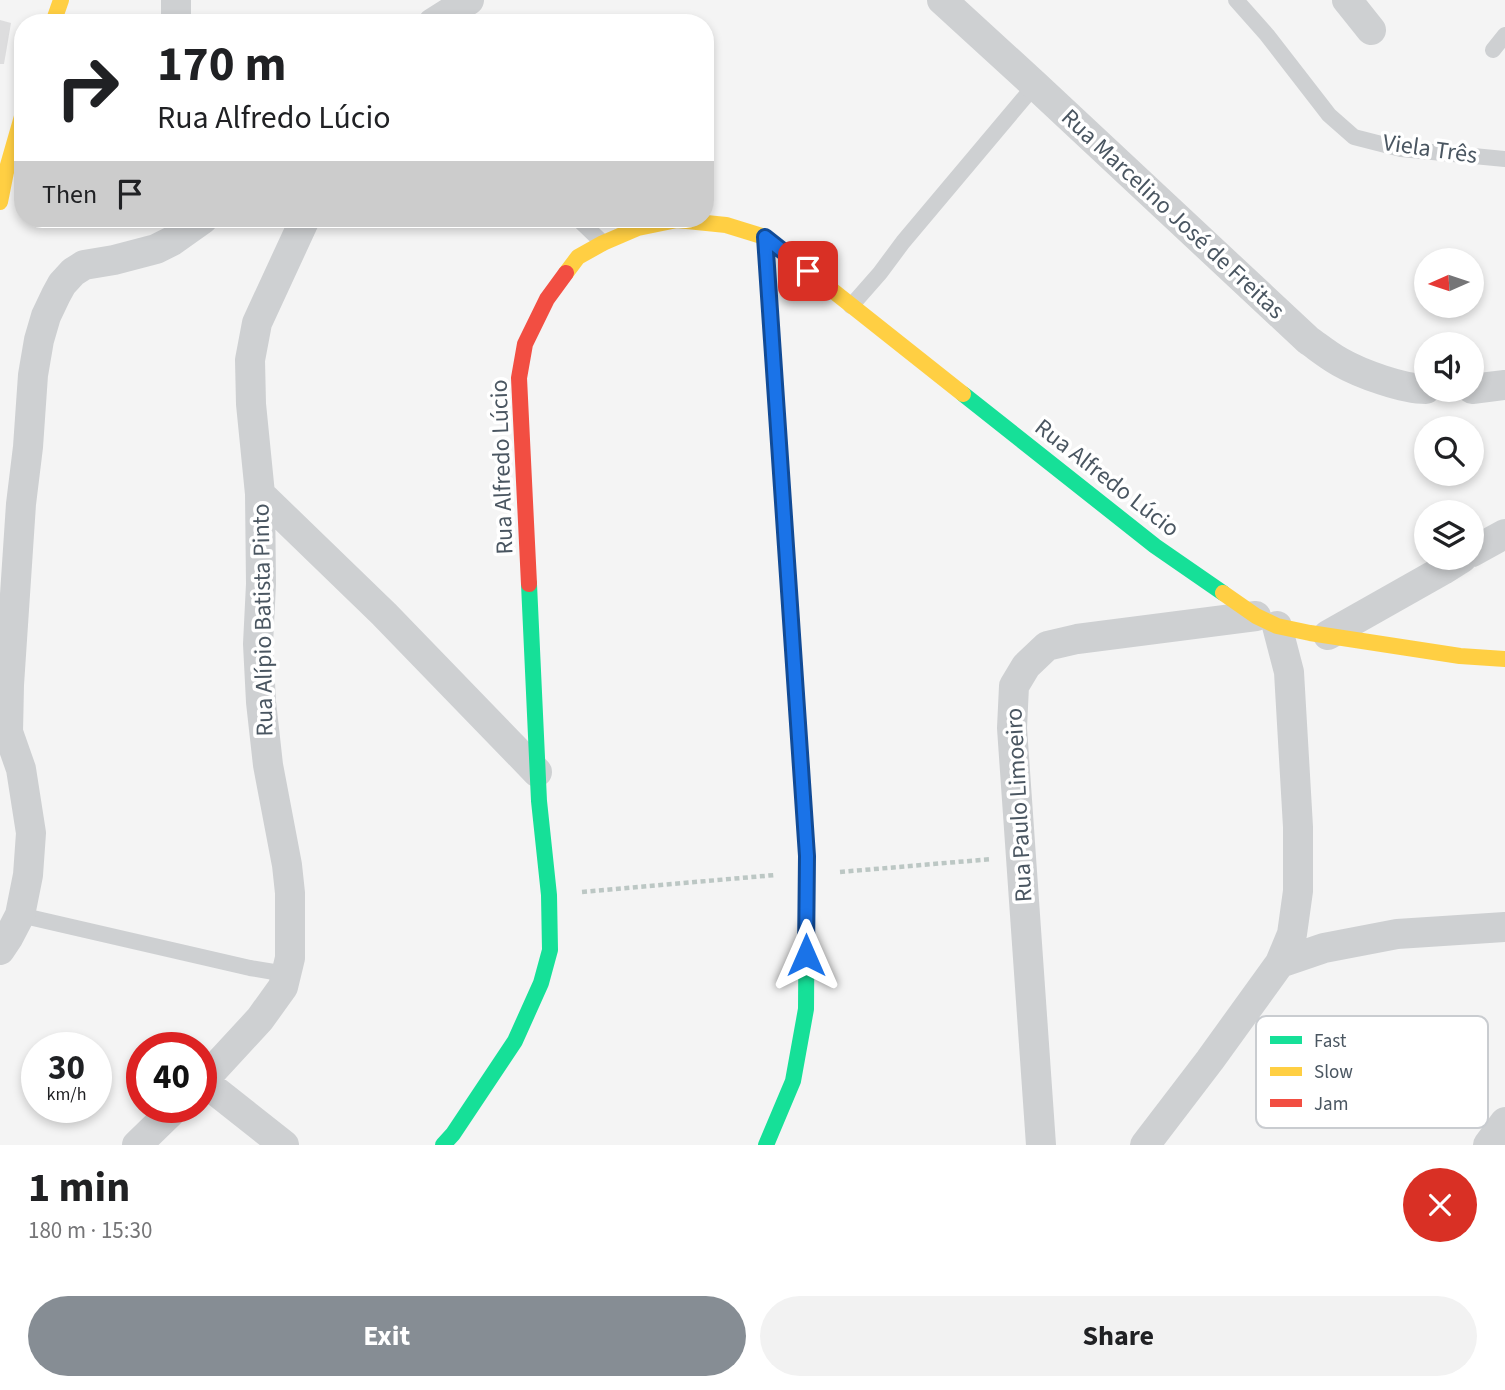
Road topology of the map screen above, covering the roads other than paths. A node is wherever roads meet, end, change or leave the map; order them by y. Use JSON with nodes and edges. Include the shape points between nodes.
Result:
{"nodes":[{"id":1,"x":468,"y":0,"type":"edge"},
{"id":2,"x":942,"y":0,"type":"edge"},
{"id":3,"x":1236,"y":0,"type":"edge"},
{"id":4,"x":1348,"y":0,"type":"edge"},
{"id":5,"x":447,"y":14,"type":"edge"},
{"id":6,"x":1371,"y":30,"type":"dead end"},
{"id":7,"x":1505,"y":35,"type":"edge"},
{"id":8,"x":1493,"y":50,"type":"dead end"},
{"id":9,"x":1035,"y":85,"type":"junction"},
{"id":10,"x":14,"y":144,"type":"edge"},
{"id":11,"x":1505,"y":159,"type":"edge"},
{"id":12,"x":0,"y":202,"type":"edge"},
{"id":13,"x":714,"y":224,"type":"edge"},
{"id":14,"x":186,"y":228,"type":"edge"},
{"id":15,"x":301,"y":228,"type":"edge"},
{"id":16,"x":587,"y":228,"type":"edge"},
{"id":17,"x":638,"y":228,"type":"edge"},
{"id":18,"x":765,"y":237,"type":"junction"},
{"id":19,"x":603,"y":243,"type":"junction"},
{"id":20,"x":851,"y":306,"type":"junction"},
{"id":21,"x":1505,"y":385,"type":"edge"},
{"id":22,"x":1414,"y":388,"type":"edge"},
{"id":23,"x":1484,"y":388,"type":"edge"},
{"id":24,"x":260,"y":494,"type":"junction"},
{"id":25,"x":1505,"y":534,"type":"edge"},
{"id":26,"x":1484,"y":545,"type":"edge"},
{"id":27,"x":1443,"y":570,"type":"edge"},
{"id":28,"x":1266,"y":621,"type":"junction"},
{"id":29,"x":1328,"y":635,"type":"junction"},
{"id":30,"x":1505,"y":659,"type":"edge"},
{"id":31,"x":4,"y":731,"type":"edge"},
{"id":32,"x":537,"y":772,"type":"junction"},
{"id":33,"x":20,"y":915,"type":"junction"},
{"id":34,"x":1505,"y":927,"type":"edge"},
{"id":35,"x":0,"y":950,"type":"edge"},
{"id":36,"x":1280,"y":963,"type":"junction"},
{"id":37,"x":286,"y":974,"type":"junction"},
{"id":38,"x":217,"y":1066,"type":"edge"},
{"id":39,"x":217,"y":1094,"type":"edge"},
{"id":40,"x":1505,"y":1122,"type":"edge"},
{"id":41,"x":160,"y":1123,"type":"edge"},
{"id":42,"x":137,"y":1145,"type":"edge"},
{"id":43,"x":284,"y":1145,"type":"edge"},
{"id":44,"x":443,"y":1145,"type":"edge"},
{"id":45,"x":766,"y":1145,"type":"edge"},
{"id":46,"x":1041,"y":1145,"type":"edge"},
{"id":47,"x":1145,"y":1145,"type":"edge"},
{"id":48,"x":1488,"y":1145,"type":"edge"}],
"edges":[{"from":1,"to":5,"type":"street"},
{"from":2,"to":9,"type":"street","name":"Rua Marcelino José de Freitas"},
{"from":3,"to":11,"type":"lane","name":"Viela Três","via":[[1329,115],[1354,137],[1401,149]]},
{"from":4,"to":6,"type":"street"},
{"from":7,"to":8,"type":"lane"},
{"from":9,"to":20,"type":"lane"},
{"from":9,"to":22,"type":"street","name":"Rua Marcelino José de Freitas","via":[[1308,340],[1340,362]]},
{"from":10,"to":12,"type":"street"},
{"from":13,"to":18,"type":"street","name":"Rua Alfredo Lúcio"},
{"from":14,"to":31,"type":"street","via":[[156,249],[83,265],[62,284],[47,316],[33,376]]},
{"from":15,"to":24,"type":"street","name":"Rua Alípio Batista Pinto","via":[[257,323],[250,360]]},
{"from":16,"to":19,"type":"lane"},
{"from":17,"to":19,"type":"street","name":"Rua Alfredo Lúcio"},
{"from":18,"to":20,"type":"street","name":"Rua Alfredo Lúcio"},
{"from":18,"to":45,"type":"street","via":[[807,856],[806,1009],[793,1081]]},
{"from":19,"to":32,"type":"street","name":"Rua Alfredo Lúcio","via":[[578,257],[547,299],[525,344],[519,378]]},
{"from":20,"to":28,"type":"street","name":"Rua Alfredo Lúcio","via":[[1155,546]]},
{"from":21,"to":23,"type":"street"},
{"from":24,"to":32,"type":"street"},
{"from":24,"to":37,"type":"street","name":"Rua Alípio Batista Pinto","via":[[261,702],[290,893]]},
{"from":25,"to":26,"type":"street"},
{"from":27,"to":29,"type":"street"},
{"from":28,"to":29,"type":"street","name":"Rua Alfredo Lúcio"},
{"from":28,"to":36,"type":"street","via":[[1289,672],[1298,827],[1298,891],[1292,934]]},
{"from":28,"to":46,"type":"street","name":"Rua Paulo Limoeiro","via":[[1077,639],[1047,646],[1014,686],[1012,728]]},
{"from":29,"to":30,"type":"street","name":"Rua Alfredo Lúcio"},
{"from":31,"to":33,"type":"street","via":[[21,769],[31,832]]},
{"from":32,"to":44,"type":"street","name":"Rua Alfredo Lúcio","via":[[550,950],[515,1041]]},
{"from":33,"to":35,"type":"street"},
{"from":33,"to":37,"type":"lane"},
{"from":34,"to":36,"type":"street","via":[[1397,934],[1324,947]]},
{"from":36,"to":47,"type":"street"},
{"from":37,"to":38,"type":"street","name":"Rua Alípio Batista Pinto","via":[[283,987],[260,1019]]},
{"from":39,"to":43,"type":"street"},
{"from":40,"to":48,"type":"street"},
{"from":41,"to":42,"type":"street"}]}
